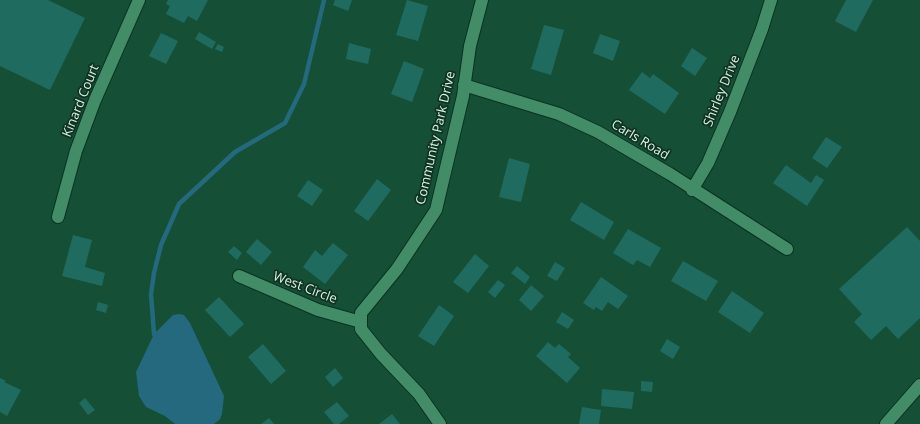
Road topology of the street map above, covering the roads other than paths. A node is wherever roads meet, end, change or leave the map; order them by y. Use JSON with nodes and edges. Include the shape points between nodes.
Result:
{"nodes":[{"id":1,"x":140,"y":0,"type":"edge"},
{"id":2,"x":482,"y":0,"type":"edge"},
{"id":3,"x":771,"y":0,"type":"edge"},
{"id":4,"x":464,"y":85,"type":"junction"},
{"id":5,"x":692,"y":190,"type":"junction"},
{"id":6,"x":58,"y":217,"type":"dead end"},
{"id":7,"x":787,"y":249,"type":"dead end"},
{"id":8,"x":239,"y":276,"type":"dead end"},
{"id":9,"x":362,"y":322,"type":"junction"},
{"id":10,"x":920,"y":385,"type":"edge"},
{"id":11,"x":440,"y":424,"type":"edge"},
{"id":12,"x":886,"y":424,"type":"edge"}],
"edges":[{"from":1,"to":6,"type":"street","name":"Kinard Court","via":[[95,100],[76,151]]},
{"from":2,"to":4,"type":"street","name":"Community Park Drive","via":[[470,46]]},
{"from":3,"to":5,"type":"street","name":"Shirley Drive","via":[[730,112],[708,163]]},
{"from":4,"to":5,"type":"street","name":"Carls Road","via":[[559,114],[598,132],[670,174]]},
{"from":4,"to":9,"type":"street","name":"Community Park Drive","via":[[436,210],[397,269],[361,314]]},
{"from":5,"to":7,"type":"street","name":"Carls Road"},
{"from":8,"to":9,"type":"street","name":"West Circle","via":[[318,310]]},
{"from":9,"to":11,"type":"street","via":[[362,329],[371,342],[419,394]]},
{"from":10,"to":12,"type":"street"}]}
